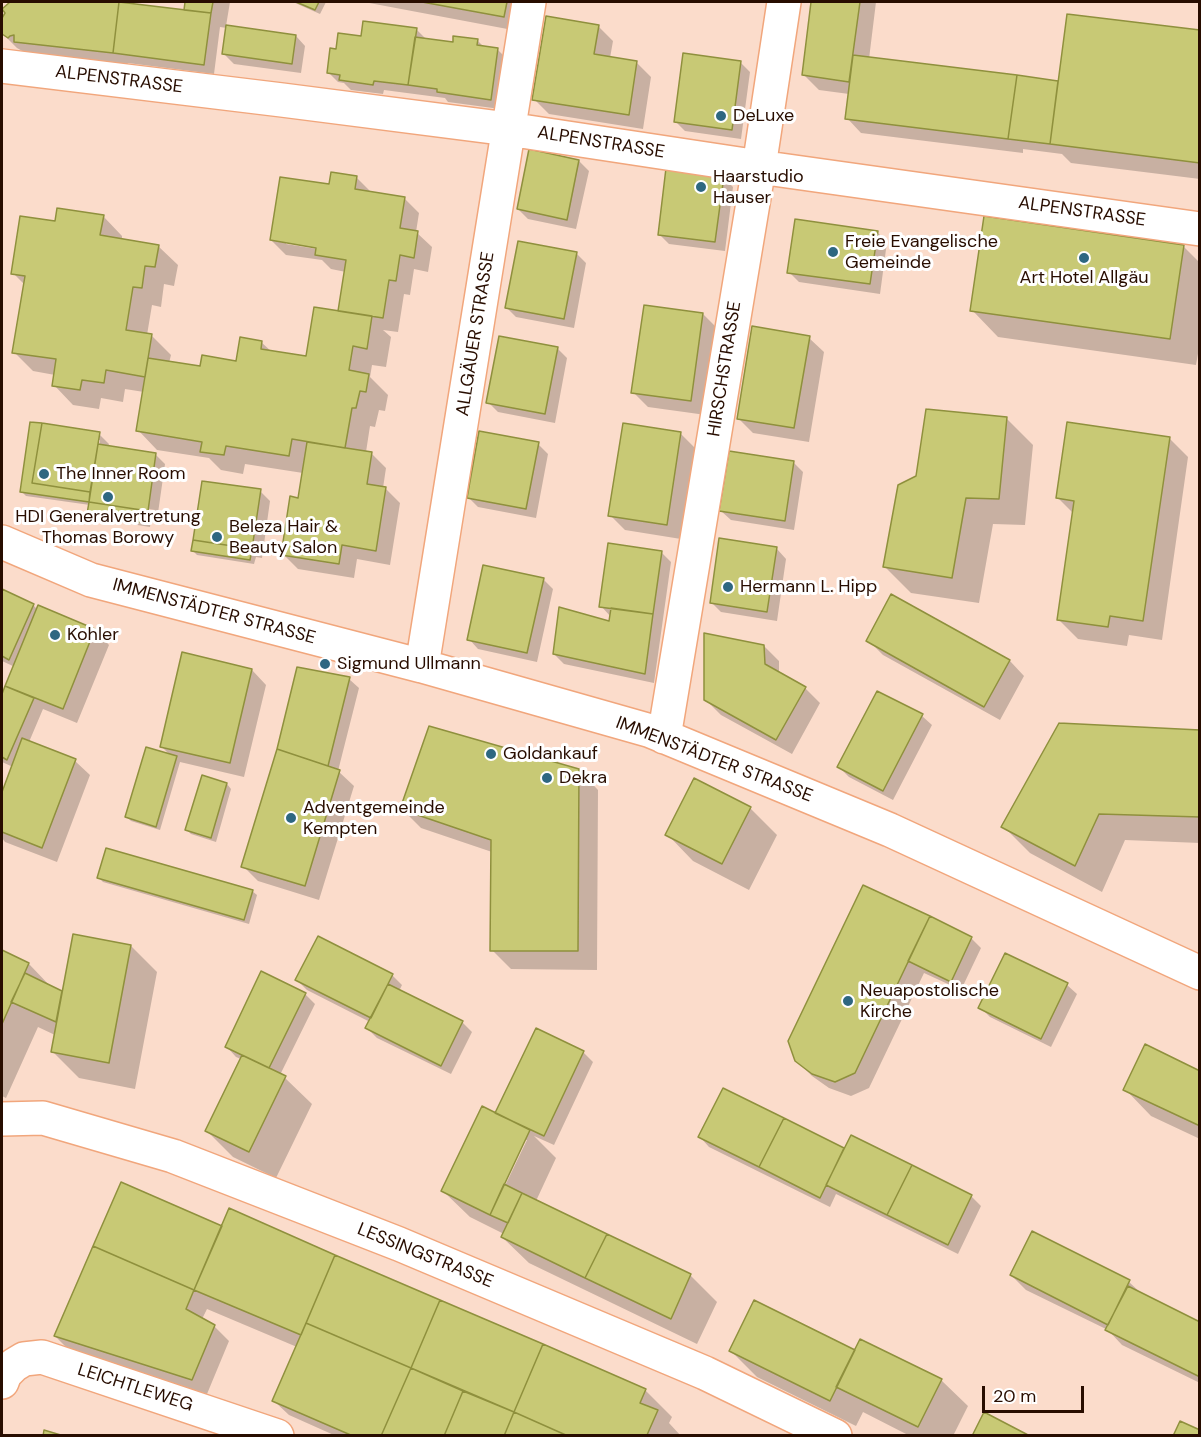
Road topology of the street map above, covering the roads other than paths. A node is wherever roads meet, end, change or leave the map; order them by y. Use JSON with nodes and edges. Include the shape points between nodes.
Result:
{"nodes":[{"id":1,"x":529,"y":2,"type":"edge"},
{"id":2,"x":784,"y":2,"type":"edge"},
{"id":3,"x":2,"y":66,"type":"edge"},
{"id":4,"x":508,"y":129,"type":"junction"},
{"id":5,"x":759,"y":167,"type":"junction"},
{"id":6,"x":1200,"y":229,"type":"edge"},
{"id":7,"x":2,"y":543,"type":"edge"},
{"id":8,"x":422,"y":666,"type":"junction"},
{"id":9,"x":664,"y":736,"type":"junction"},
{"id":10,"x":1200,"y":973,"type":"edge"},
{"id":11,"x":2,"y":1119,"type":"edge"},
{"id":12,"x":2,"y":1382,"type":"edge"},
{"id":13,"x":277,"y":1436,"type":"edge"},
{"id":14,"x":835,"y":1436,"type":"edge"}],
"edges":[{"from":1,"to":4,"type":"street","name":"ALLGÄUER STRASSE"},
{"from":2,"to":5,"type":"street","name":"HIRSCHSTRASSE"},
{"from":3,"to":4,"type":"street","name":"ALPENSTRASSE"},
{"from":4,"to":5,"type":"street","name":"ALPENSTRASSE"},
{"from":4,"to":8,"type":"street","name":"ALLGÄUER STRASSE"},
{"from":5,"to":6,"type":"street","name":"ALPENSTRASSE"},
{"from":5,"to":9,"type":"street","name":"HIRSCHSTRASSE"},
{"from":7,"to":8,"type":"street","name":"IMMENSTÄDTER STRASSE","via":[[91,580]]},
{"from":8,"to":9,"type":"street","name":"IMMENSTÄDTER STRASSE"},
{"from":9,"to":10,"type":"street","name":"IMMENSTÄDTER STRASSE","via":[[890,830]]},
{"from":11,"to":14,"type":"street","name":"LESSINGSTRASSE","via":[[43,1118],[173,1156],[399,1244],[683,1364]]},
{"from":12,"to":13,"type":"street","name":"LEICHTLEWEG","via":[[14,1365],[24,1359],[42,1357]]}]}
